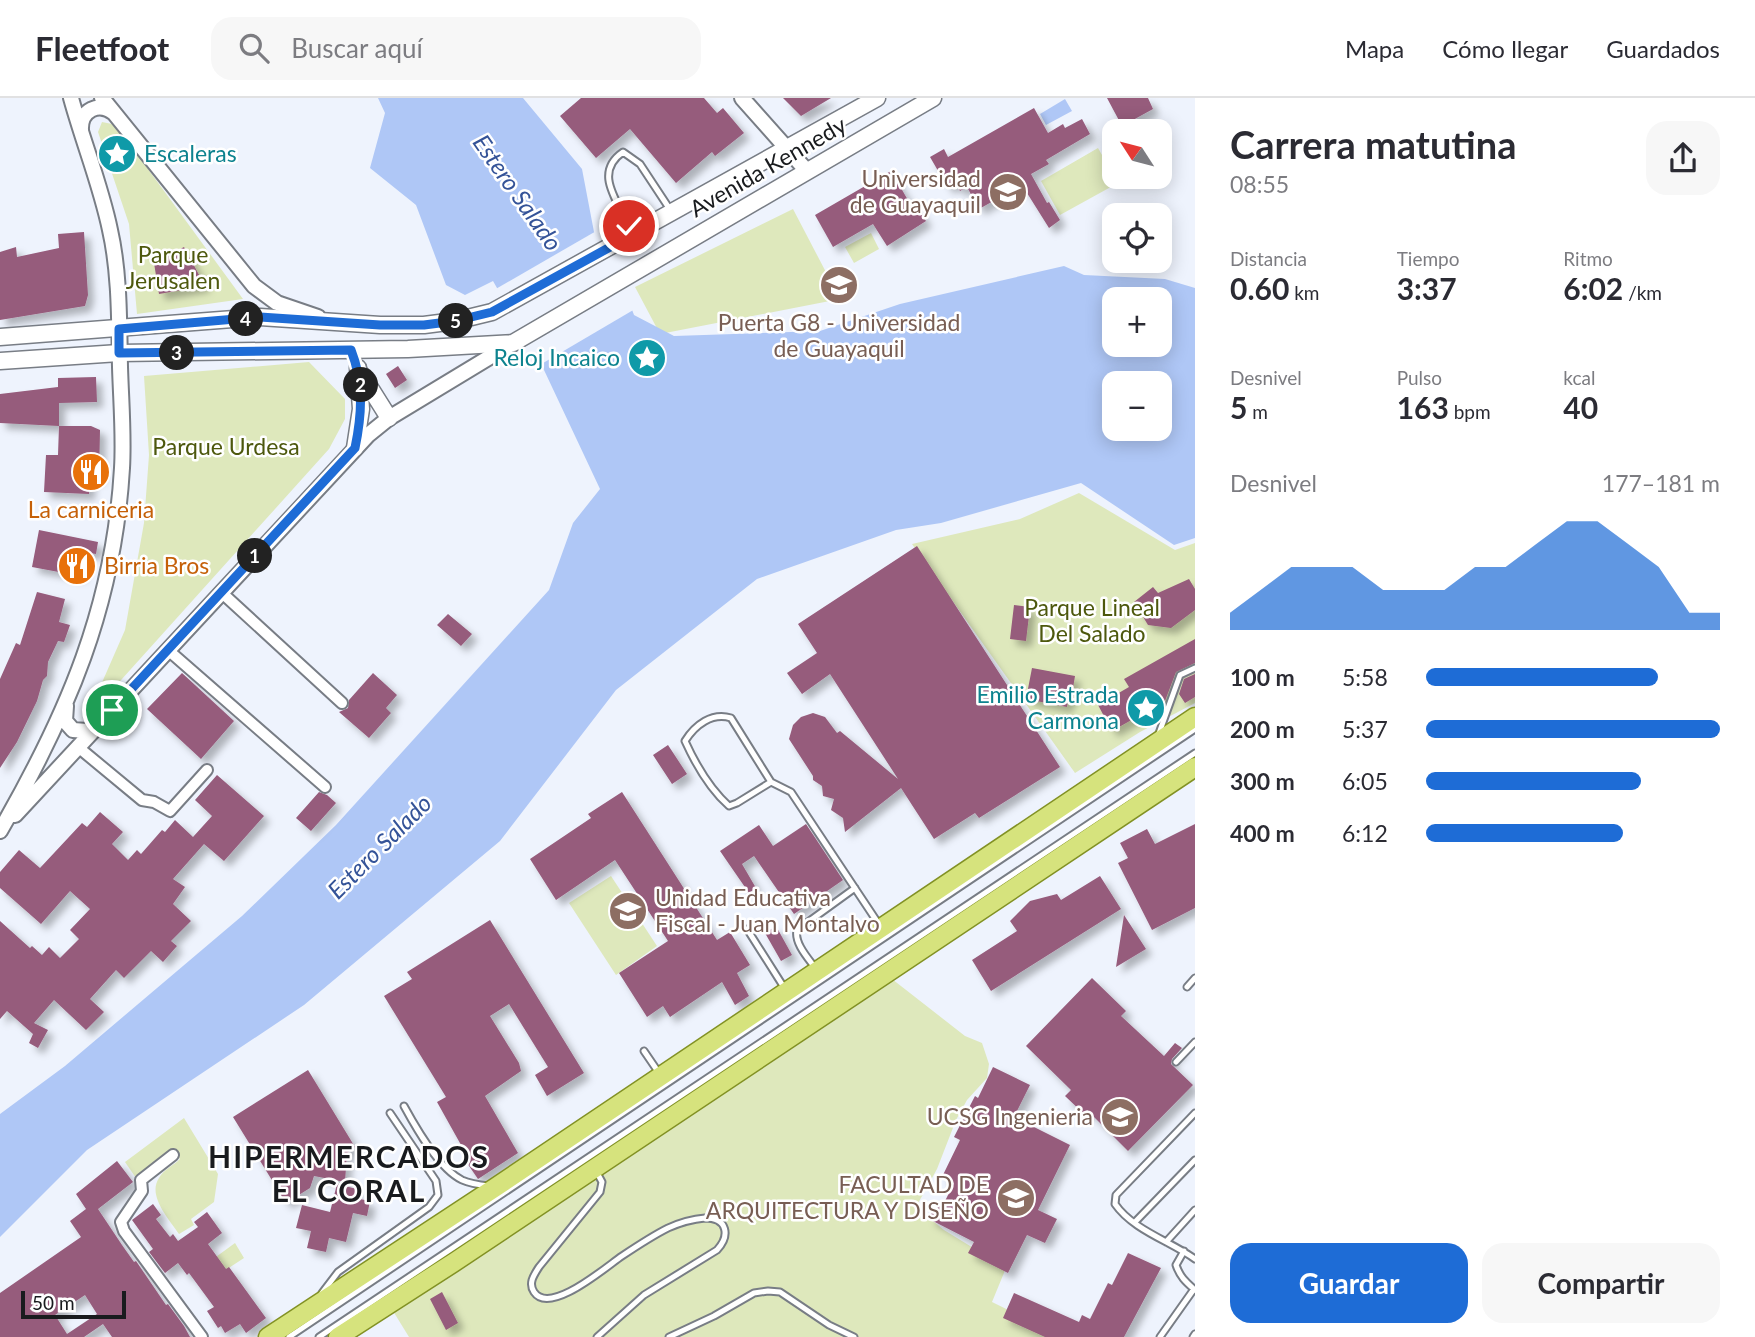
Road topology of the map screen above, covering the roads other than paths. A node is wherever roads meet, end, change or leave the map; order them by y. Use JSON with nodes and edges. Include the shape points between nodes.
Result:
{"nodes":[{"id":1,"x":71,"y":98,"type":"edge"},
{"id":2,"x":102,"y":98,"type":"edge"},
{"id":3,"x":742,"y":98,"type":"edge"},
{"id":4,"x":877,"y":98,"type":"edge"},
{"id":5,"x":933,"y":98,"type":"edge"},
{"id":6,"x":117,"y":117,"type":"junction"},
{"id":7,"x":81,"y":134,"type":"junction"},
{"id":8,"x":787,"y":148,"type":"junction"},
{"id":9,"x":806,"y":170,"type":"junction"},
{"id":10,"x":672,"y":213,"type":"junction"},
{"id":11,"x":632,"y":235,"type":"junction"},
{"id":12,"x":337,"y":321,"type":"junction"},
{"id":13,"x":119,"y":329,"type":"junction"},
{"id":14,"x":0,"y":337,"type":"edge"},
{"id":15,"x":516,"y":342,"type":"junction"},
{"id":16,"x":351,"y":350,"type":"junction"},
{"id":17,"x":119,"y":353,"type":"junction"},
{"id":18,"x":0,"y":361,"type":"edge"},
{"id":19,"x":359,"y":368,"type":"junction"},
{"id":20,"x":389,"y":418,"type":"junction"},
{"id":21,"x":355,"y":448,"type":"junction"},
{"id":22,"x":221,"y":592,"type":"junction"},
{"id":23,"x":168,"y":650,"type":"junction"},
{"id":24,"x":1195,"y":668,"type":"edge"},
{"id":25,"x":66,"y":701,"type":"junction"},
{"id":26,"x":342,"y":703,"type":"dead end"},
{"id":27,"x":112,"y":710,"type":"junction"},
{"id":28,"x":1195,"y":717,"type":"edge"},
{"id":29,"x":1195,"y":729,"type":"edge"},
{"id":30,"x":1156,"y":743,"type":"junction"},
{"id":31,"x":78,"y":747,"type":"junction"},
{"id":32,"x":1195,"y":752,"type":"edge"},
{"id":33,"x":1195,"y":766,"type":"edge"},
{"id":34,"x":207,"y":770,"type":"dead end"},
{"id":35,"x":771,"y":782,"type":"junction"},
{"id":36,"x":325,"y":787,"type":"dead end"},
{"id":37,"x":0,"y":831,"type":"edge"},
{"id":38,"x":855,"y":888,"type":"junction"},
{"id":39,"x":882,"y":928,"type":"junction"},
{"id":40,"x":747,"y":929,"type":"dead end"},
{"id":41,"x":818,"y":971,"type":"junction"},
{"id":42,"x":1195,"y":978,"type":"edge"},
{"id":43,"x":1187,"y":986,"type":"dead end"},
{"id":44,"x":786,"y":992,"type":"junction"},
{"id":45,"x":1195,"y":1042,"type":"edge"},
{"id":46,"x":644,"y":1051,"type":"dead end"},
{"id":47,"x":1176,"y":1062,"type":"dead end"},
{"id":48,"x":660,"y":1076,"type":"junction"},
{"id":49,"x":404,"y":1105,"type":"dead end"},
{"id":50,"x":390,"y":1114,"type":"dead end"},
{"id":51,"x":1195,"y":1114,"type":"edge"},
{"id":52,"x":416,"y":1128,"type":"junction"},
{"id":53,"x":405,"y":1136,"type":"junction"},
{"id":54,"x":173,"y":1154,"type":"dead end"},
{"id":55,"x":1195,"y":1160,"type":"edge"},
{"id":56,"x":595,"y":1168,"type":"junction"},
{"id":57,"x":496,"y":1187,"type":"junction"},
{"id":58,"x":1195,"y":1210,"type":"edge"},
{"id":59,"x":1135,"y":1222,"type":"junction"},
{"id":60,"x":1166,"y":1242,"type":"junction"},
{"id":61,"x":1184,"y":1251,"type":"junction"},
{"id":62,"x":1195,"y":1259,"type":"edge"},
{"id":63,"x":1194,"y":1289,"type":"edge"},
{"id":64,"x":311,"y":1307,"type":"junction"},
{"id":65,"x":202,"y":1337,"type":"edge"},
{"id":66,"x":268,"y":1337,"type":"edge"},
{"id":67,"x":289,"y":1337,"type":"edge"},
{"id":68,"x":319,"y":1337,"type":"edge"},
{"id":69,"x":339,"y":1337,"type":"edge"},
{"id":70,"x":597,"y":1337,"type":"edge"},
{"id":71,"x":668,"y":1337,"type":"edge"},
{"id":72,"x":854,"y":1337,"type":"edge"},
{"id":73,"x":1160,"y":1337,"type":"edge"}],
"edges":[{"from":1,"to":7,"type":"street"},
{"from":2,"to":6,"type":"street"},
{"from":3,"to":8,"type":"street"},
{"from":4,"to":8,"type":"main road","name":"Avenida Kennedy"},
{"from":5,"to":9,"type":"main road","name":"Avenida Kennedy"},
{"from":6,"to":7,"type":"street","via":[[111,110],[92,109],[80,124]]},
{"from":6,"to":12,"type":"street","via":[[254,286],[277,303]]},
{"from":7,"to":13,"type":"street","via":[[110,230]]},
{"from":8,"to":9,"type":"street"},
{"from":8,"to":10,"type":"main road","name":"Avenida Kennedy"},
{"from":9,"to":15,"type":"main road","name":"Avenida Kennedy"},
{"from":10,"to":11,"type":"main road","name":"Avenida Kennedy"},
{"from":10,"to":11,"type":"lane","via":[[640,164],[623,152],[612,159],[607,170]]},
{"from":11,"to":12,"type":"main road","name":"Avenida Kennedy","via":[[492,312],[424,325]]},
{"from":12,"to":13,"type":"main road","name":"Avenida Kennedy","via":[[260,317]]},
{"from":13,"to":14,"type":"main road","name":"Avenida Kennedy"},
{"from":13,"to":17,"type":"street"},
{"from":15,"to":16,"type":"main road"},
{"from":15,"to":20,"type":"street"},
{"from":16,"to":17,"type":"main road"},
{"from":16,"to":19,"type":"main road"},
{"from":17,"to":18,"type":"main road"},
{"from":17,"to":25,"type":"street","via":[[123,467],[113,555],[94,629]]},
{"from":19,"to":20,"type":"main road"},
{"from":19,"to":21,"type":"main road","via":[[362,409]]},
{"from":20,"to":21,"type":"street"},
{"from":21,"to":22,"type":"street"},
{"from":22,"to":23,"type":"street"},
{"from":22,"to":26,"type":"street"},
{"from":23,"to":27,"type":"street"},
{"from":23,"to":36,"type":"street"},
{"from":24,"to":30,"type":"lane","via":[[1180,676]]},
{"from":25,"to":27,"type":"street","via":[[65,720],[81,732]]},
{"from":25,"to":37,"type":"street"},
{"from":27,"to":31,"type":"street"},
{"from":28,"to":30,"type":"main road"},
{"from":29,"to":67,"type":"lane"},
{"from":30,"to":39,"type":"main road"},
{"from":31,"to":34,"type":"street","via":[[142,800],[170,811]]},
{"from":31,"to":37,"type":"street"},
{"from":32,"to":68,"type":"lane"},
{"from":33,"to":56,"type":"main road"},
{"from":35,"to":35,"type":"lane","via":[[731,718],[708,719],[692,729],[685,741],[729,806]]},
{"from":35,"to":38,"type":"lane","via":[[791,792]]},
{"from":38,"to":39,"type":"lane"},
{"from":38,"to":41,"type":"lane","via":[[797,930],[798,942]]},
{"from":39,"to":41,"type":"main road"},
{"from":40,"to":44,"type":"lane"},
{"from":41,"to":44,"type":"main road"},
{"from":42,"to":43,"type":"lane"},
{"from":44,"to":48,"type":"main road"},
{"from":45,"to":47,"type":"lane"},
{"from":46,"to":48,"type":"lane"},
{"from":48,"to":57,"type":"main road"},
{"from":49,"to":52,"type":"lane"},
{"from":50,"to":53,"type":"lane"},
{"from":51,"to":59,"type":"lane","via":[[1116,1195],[1119,1211]]},
{"from":52,"to":53,"type":"lane"},
{"from":52,"to":57,"type":"lane","via":[[450,1172],[474,1184]]},
{"from":53,"to":64,"type":"lane","via":[[436,1181],[438,1195],[429,1207],[338,1272]]},
{"from":54,"to":65,"type":"street","via":[[141,1180],[142,1191],[121,1222]]},
{"from":55,"to":59,"type":"lane"},
{"from":56,"to":69,"type":"main road"},
{"from":56,"to":70,"type":"lane","via":[[602,1182],[600,1192],[538,1267],[532,1279],[536,1295],[567,1294],[650,1237],[687,1222],[716,1220],[726,1235],[717,1250],[644,1295]]},
{"from":57,"to":64,"type":"main road"},
{"from":58,"to":60,"type":"lane"},
{"from":59,"to":60,"type":"lane"},
{"from":60,"to":61,"type":"lane"},
{"from":61,"to":62,"type":"lane"},
{"from":61,"to":63,"type":"lane","via":[[1176,1265]]},
{"from":63,"to":73,"type":"lane"},
{"from":64,"to":66,"type":"main road"},
{"from":71,"to":72,"type":"lane","via":[[754,1293],[768,1291],[780,1292]]}]}
